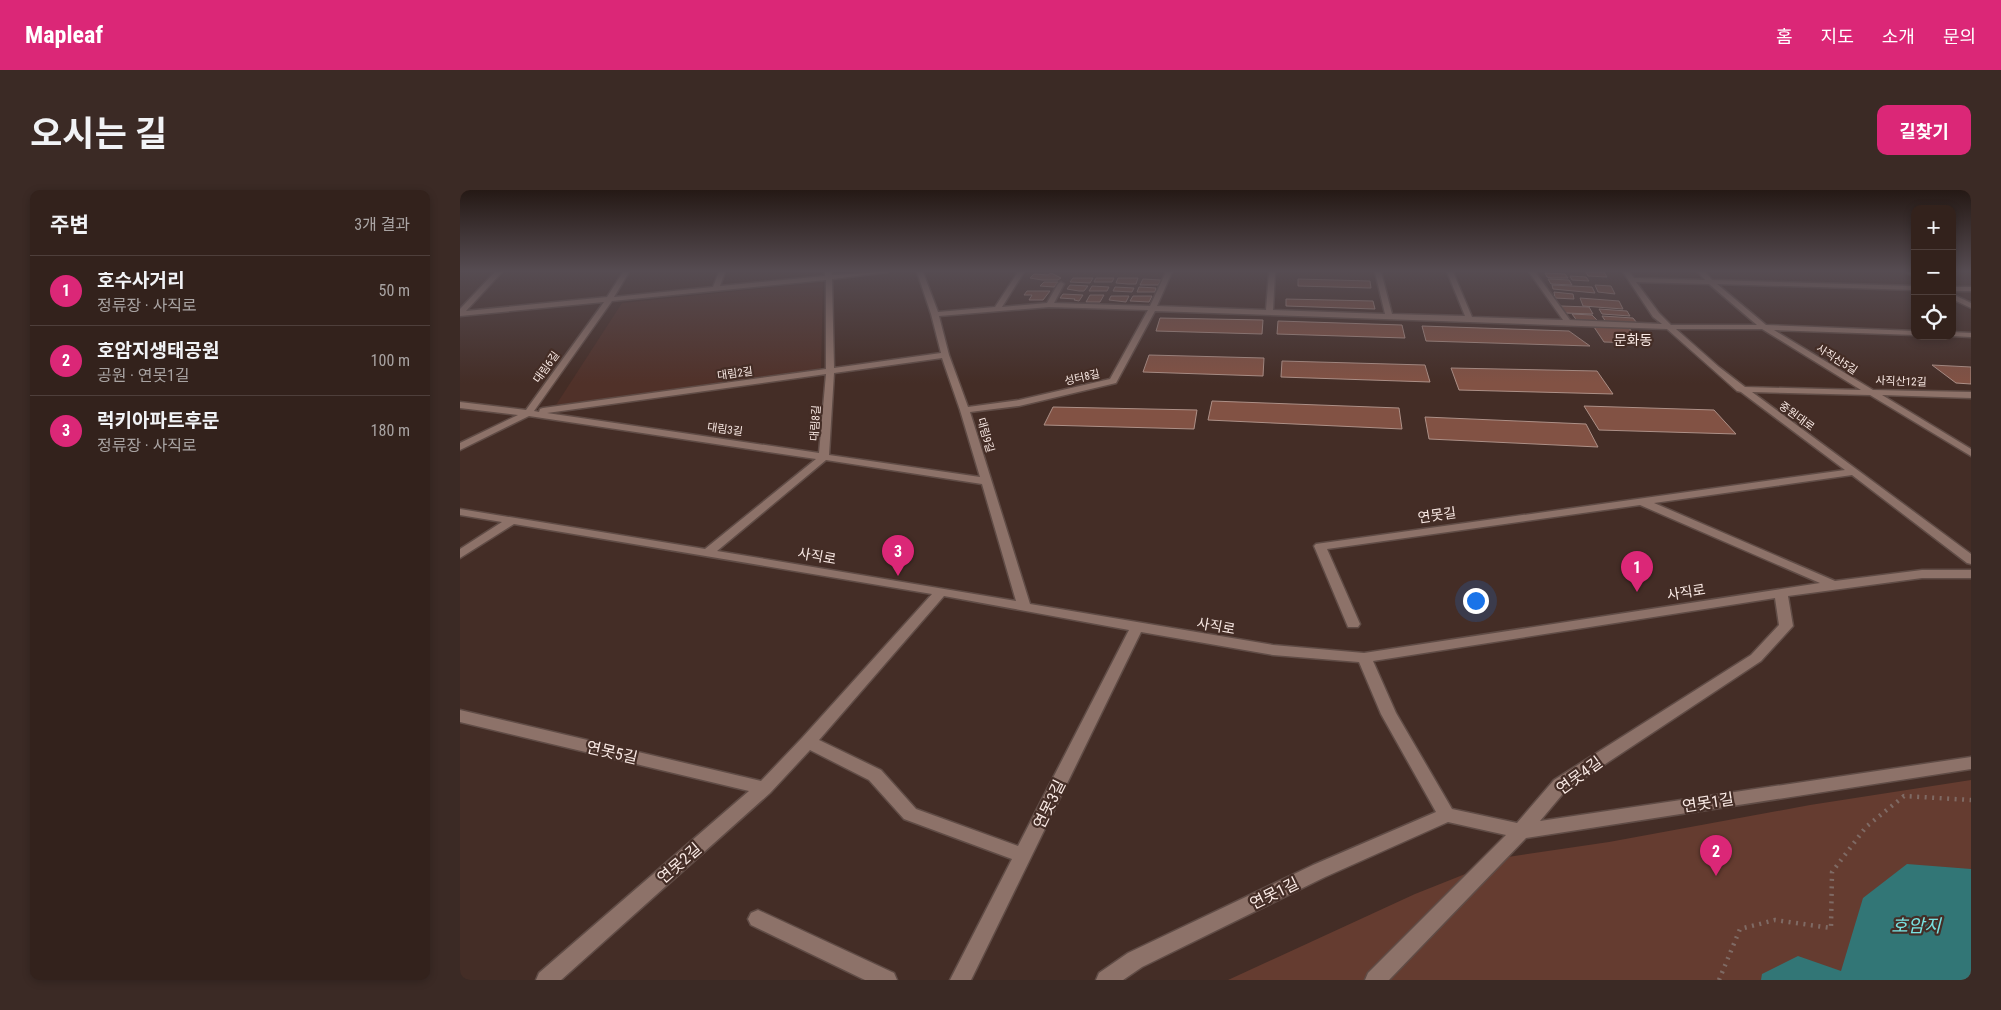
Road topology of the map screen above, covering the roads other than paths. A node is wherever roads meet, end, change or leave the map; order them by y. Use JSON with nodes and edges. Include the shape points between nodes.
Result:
{"nodes":[{"id":1,"x":515,"y":309,"type":"edge"},
{"id":2,"x":603,"y":309,"type":"edge"},
{"id":3,"x":830,"y":309,"type":"edge"},
{"id":4,"x":933,"y":309,"type":"edge"},
{"id":5,"x":989,"y":309,"type":"edge"},
{"id":6,"x":1149,"y":309,"type":"edge"},
{"id":7,"x":1152,"y":309,"type":"junction"},
{"id":8,"x":1269,"y":309,"type":"edge"},
{"id":9,"x":1387,"y":309,"type":"edge"},
{"id":10,"x":1465,"y":309,"type":"edge"},
{"id":11,"x":1559,"y":309,"type":"edge"},
{"id":12,"x":1652,"y":309,"type":"edge"},
{"id":13,"x":1742,"y":309,"type":"edge"},
{"id":14,"x":1269,"y":312,"type":"junction"},
{"id":15,"x":460,"y":314,"type":"edge"},
{"id":16,"x":935,"y":314,"type":"junction"},
{"id":17,"x":1389,"y":316,"type":"junction"},
{"id":18,"x":1469,"y":318,"type":"junction"},
{"id":19,"x":1568,"y":322,"type":"junction"},
{"id":20,"x":1668,"y":327,"type":"junction"},
{"id":21,"x":1764,"y":327,"type":"junction"},
{"id":22,"x":1911,"y":333,"type":"edge"},
{"id":23,"x":1956,"y":334,"type":"edge"},
{"id":24,"x":1971,"y":335,"type":"edge"},
{"id":25,"x":945,"y":355,"type":"junction"},
{"id":26,"x":830,"y":372,"type":"junction"},
{"id":27,"x":1740,"y":389,"type":"junction"},
{"id":28,"x":1868,"y":391,"type":"junction"},
{"id":29,"x":1971,"y":395,"type":"edge"},
{"id":30,"x":460,"y":405,"type":"edge"},
{"id":31,"x":965,"y":410,"type":"junction"},
{"id":32,"x":528,"y":413,"type":"junction"},
{"id":33,"x":460,"y":447,"type":"edge"},
{"id":34,"x":1971,"y":453,"type":"edge"},
{"id":35,"x":824,"y":457,"type":"junction"},
{"id":36,"x":1854,"y":472,"type":"junction"},
{"id":37,"x":986,"y":480,"type":"junction"},
{"id":38,"x":1642,"y":502,"type":"junction"},
{"id":39,"x":460,"y":512,"type":"edge"},
{"id":40,"x":513,"y":520,"type":"junction"},
{"id":41,"x":709,"y":552,"type":"junction"},
{"id":42,"x":460,"y":554,"type":"edge"},
{"id":43,"x":1971,"y":560,"type":"edge"},
{"id":44,"x":1971,"y":574,"type":"edge"},
{"id":45,"x":1834,"y":585,"type":"junction"},
{"id":46,"x":941,"y":592,"type":"junction"},
{"id":47,"x":1781,"y":593,"type":"junction"},
{"id":48,"x":1024,"y":606,"type":"junction"},
{"id":49,"x":1353,"y":624,"type":"dead end"},
{"id":50,"x":1137,"y":627,"type":"junction"},
{"id":51,"x":1364,"y":658,"type":"junction"},
{"id":52,"x":460,"y":716,"type":"edge"},
{"id":53,"x":808,"y":742,"type":"junction"},
{"id":54,"x":1971,"y":763,"type":"edge"},
{"id":55,"x":764,"y":788,"type":"junction"},
{"id":56,"x":1447,"y":815,"type":"junction"},
{"id":57,"x":1521,"y":832,"type":"junction"},
{"id":58,"x":1023,"y":855,"type":"junction"},
{"id":59,"x":758,"y":920,"type":"dead end"},
{"id":60,"x":546,"y":980,"type":"edge"},
{"id":61,"x":887,"y":980,"type":"edge"},
{"id":62,"x":960,"y":980,"type":"edge"},
{"id":63,"x":1106,"y":980,"type":"edge"},
{"id":64,"x":1375,"y":980,"type":"edge"}],
"edges":[{"from":1,"to":15,"type":"street"},
{"from":2,"to":32,"type":"street","name":"대림6길"},
{"from":3,"to":26,"type":"street","name":"대림8길"},
{"from":4,"to":16,"type":"street","name":"대림9길"},
{"from":5,"to":16,"type":"street"},
{"from":6,"to":7,"type":"street"},
{"from":7,"to":14,"type":"street"},
{"from":7,"to":31,"type":"street","name":"성터8길","via":[[1112,381],[1019,403]]},
{"from":8,"to":14,"type":"street"},
{"from":9,"to":17,"type":"street"},
{"from":10,"to":18,"type":"street"},
{"from":11,"to":19,"type":"street"},
{"from":12,"to":20,"type":"street","name":"중원대로"},
{"from":13,"to":21,"type":"street","name":"사직산5길"},
{"from":14,"to":17,"type":"street"},
{"from":16,"to":25,"type":"street","name":"대림9길"},
{"from":17,"to":18,"type":"street"},
{"from":18,"to":19,"type":"street"},
{"from":19,"to":20,"type":"street"},
{"from":20,"to":21,"type":"street"},
{"from":20,"to":27,"type":"street","name":"중원대로"},
{"from":21,"to":22,"type":"street"},
{"from":21,"to":28,"type":"street","name":"사직산5길"},
{"from":23,"to":24,"type":"street"},
{"from":25,"to":26,"type":"street","name":"대림2길"},
{"from":25,"to":31,"type":"street","name":"대림9길"},
{"from":26,"to":32,"type":"street","name":"대림2길"},
{"from":26,"to":35,"type":"street","name":"대림8길"},
{"from":27,"to":28,"type":"street","name":"사직산12길"},
{"from":27,"to":36,"type":"street","name":"중원대로"},
{"from":28,"to":29,"type":"street","name":"사직산12길"},
{"from":28,"to":34,"type":"street","name":"사직산5길"},
{"from":30,"to":32,"type":"street","name":"대림3길"},
{"from":31,"to":37,"type":"street","name":"대림9길"},
{"from":32,"to":33,"type":"street","name":"대림6길"},
{"from":32,"to":35,"type":"street","name":"대림3길"},
{"from":35,"to":37,"type":"street","name":"대림3길"},
{"from":35,"to":41,"type":"street","name":"대림8길"},
{"from":36,"to":38,"type":"street","name":"연못길"},
{"from":36,"to":43,"type":"street","name":"중원대로"},
{"from":37,"to":48,"type":"street","name":"대림9길"},
{"from":38,"to":45,"type":"street"},
{"from":38,"to":49,"type":"street","name":"연못길","via":[[1320,546]]},
{"from":39,"to":40,"type":"street","name":"사직로"},
{"from":40,"to":41,"type":"street","name":"사직로"},
{"from":40,"to":42,"type":"street"},
{"from":41,"to":46,"type":"street","name":"사직로"},
{"from":44,"to":45,"type":"street","name":"사직로","via":[[1922,574]]},
{"from":45,"to":47,"type":"street","name":"사직로"},
{"from":46,"to":48,"type":"street","name":"사직로"},
{"from":46,"to":53,"type":"street","name":"연못2길"},
{"from":47,"to":51,"type":"street","name":"사직로"},
{"from":47,"to":57,"type":"street","name":"연못4길","via":[[1786,626],[1756,658],[1560,785]]},
{"from":48,"to":50,"type":"street","name":"사직로"},
{"from":50,"to":51,"type":"street","name":"사직로","via":[[1273,650]]},
{"from":50,"to":58,"type":"street","name":"연못3길"},
{"from":51,"to":56,"type":"street","via":[[1389,714]]},
{"from":52,"to":55,"type":"street","name":"연못5길"},
{"from":53,"to":55,"type":"street","name":"연못2길"},
{"from":53,"to":58,"type":"street","via":[[875,775],[910,814]]},
{"from":54,"to":57,"type":"street","name":"연못1길"},
{"from":55,"to":60,"type":"street","name":"연못2길"},
{"from":56,"to":57,"type":"street","name":"연못1길"},
{"from":56,"to":63,"type":"street","name":"연못1길","via":[[1319,871],[1135,960]]},
{"from":57,"to":64,"type":"street","name":"연못4길"},
{"from":58,"to":62,"type":"street","name":"연못3길"},
{"from":59,"to":61,"type":"street"}]}
